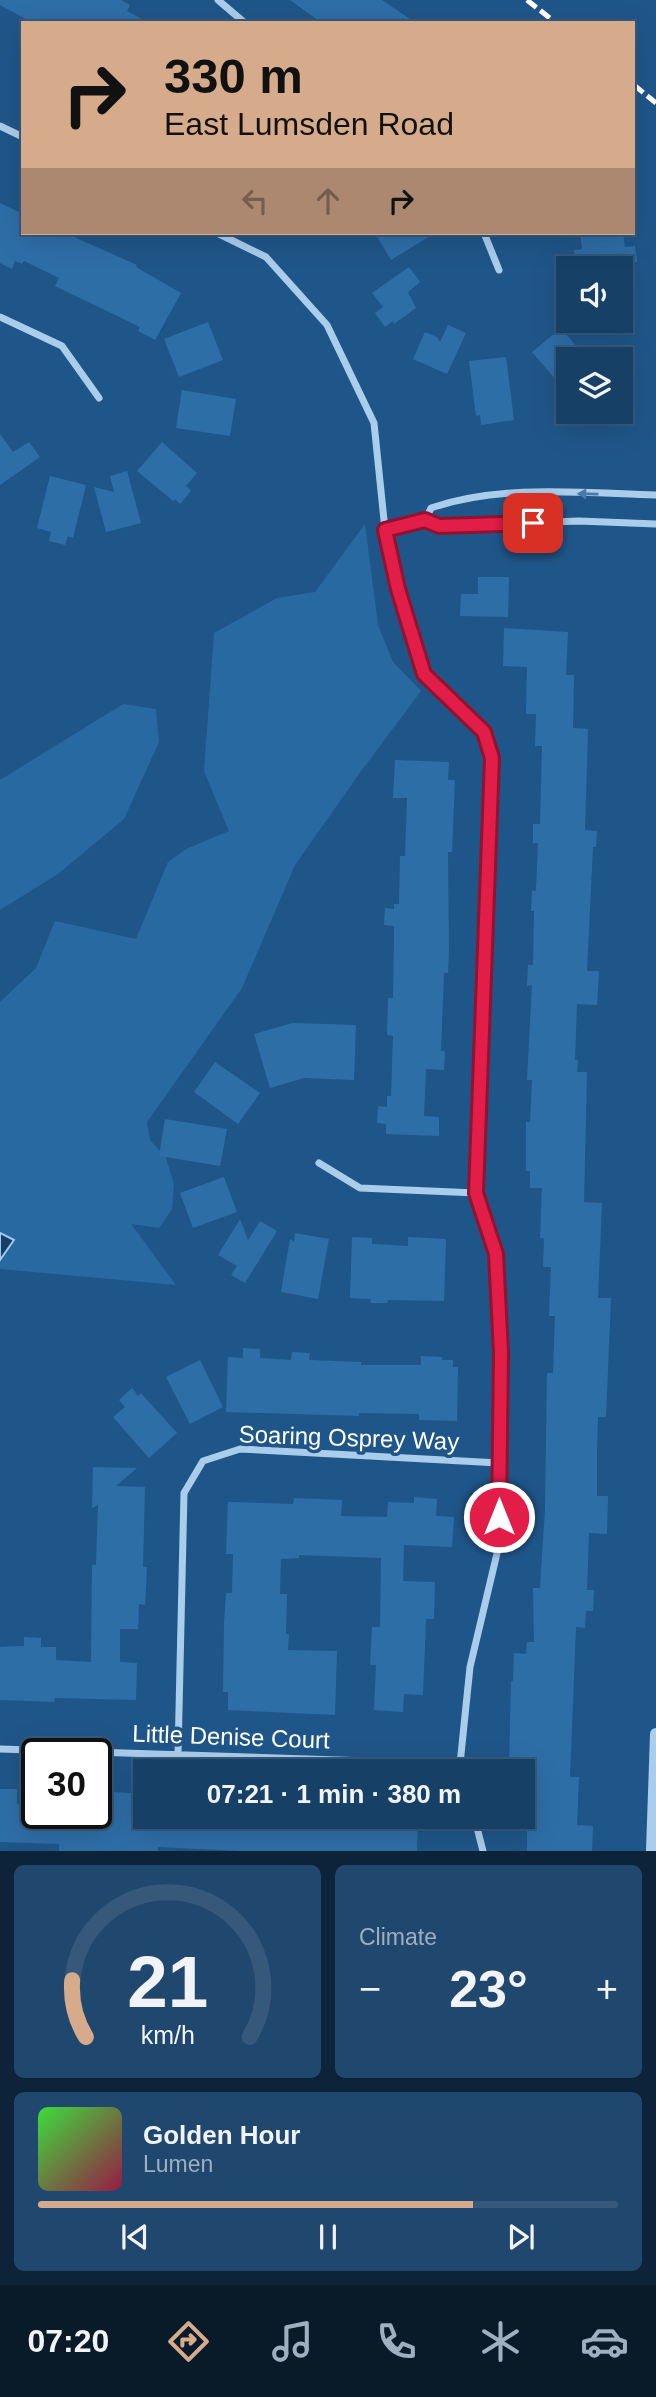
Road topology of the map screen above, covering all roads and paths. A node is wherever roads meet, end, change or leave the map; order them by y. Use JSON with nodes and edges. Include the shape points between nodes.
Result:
{"nodes":[{"id":1,"x":218,"y":0,"type":"edge"},
{"id":2,"x":243,"y":21,"type":"edge"},
{"id":3,"x":0,"y":126,"type":"edge"},
{"id":4,"x":21,"y":136,"type":"edge"},
{"id":5,"x":221,"y":235,"type":"edge"},
{"id":6,"x":485,"y":235,"type":"edge"},
{"id":7,"x":499,"y":270,"type":"dead end"},
{"id":8,"x":0,"y":317,"type":"edge"},
{"id":9,"x":99,"y":398,"type":"dead end"},
{"id":10,"x":656,"y":495,"type":"edge"},
{"id":11,"x":425,"y":520,"type":"junction"},
{"id":12,"x":656,"y":524,"type":"edge"},
{"id":13,"x":385,"y":530,"type":"junction"},
{"id":14,"x":319,"y":1163,"type":"dead end"},
{"id":15,"x":476,"y":1193,"type":"junction"},
{"id":16,"x":499,"y":1462,"type":"junction"},
{"id":17,"x":656,"y":1734,"type":"edge"},
{"id":18,"x":0,"y":1749,"type":"edge"},
{"id":19,"x":178,"y":1755,"type":"junction"},
{"id":20,"x":272,"y":1759,"type":"edge"},
{"id":21,"x":462,"y":1759,"type":"edge"},
{"id":22,"x":477,"y":1829,"type":"edge"},
{"id":23,"x":483,"y":1851,"type":"edge"},
{"id":24,"x":652,"y":1851,"type":"edge"}],
"edges":[{"from":1,"to":2,"type":"street"},
{"from":3,"to":4,"type":"street"},
{"from":5,"to":13,"type":"street","via":[[266,257],[327,325],[374,423]]},
{"from":6,"to":7,"type":"street"},
{"from":8,"to":9,"type":"street","via":[[62,346]]},
{"from":10,"to":11,"type":"street","one_way":true,"via":[[546,493],[468,498],[431,508]]},
{"from":11,"to":12,"type":"street","via":[[439,526],[579,521]]},
{"from":11,"to":13,"type":"street"},
{"from":13,"to":15,"type":"street","via":[[424,674],[484,732],[492,758]]},
{"from":14,"to":15,"type":"street","via":[[360,1188]]},
{"from":15,"to":16,"type":"street","via":[[496,1254],[501,1353]]},
{"from":16,"to":19,"type":"street","name":"Soaring Osprey Way","via":[[240,1449],[203,1461],[184,1493]]},
{"from":16,"to":21,"type":"street","via":[[499,1545],[470,1667]]},
{"from":17,"to":24,"type":"street"},
{"from":18,"to":19,"type":"street","name":"Little Denise Court"},
{"from":19,"to":20,"type":"street","name":"Little Denise Court"},
{"from":22,"to":23,"type":"street"}]}
